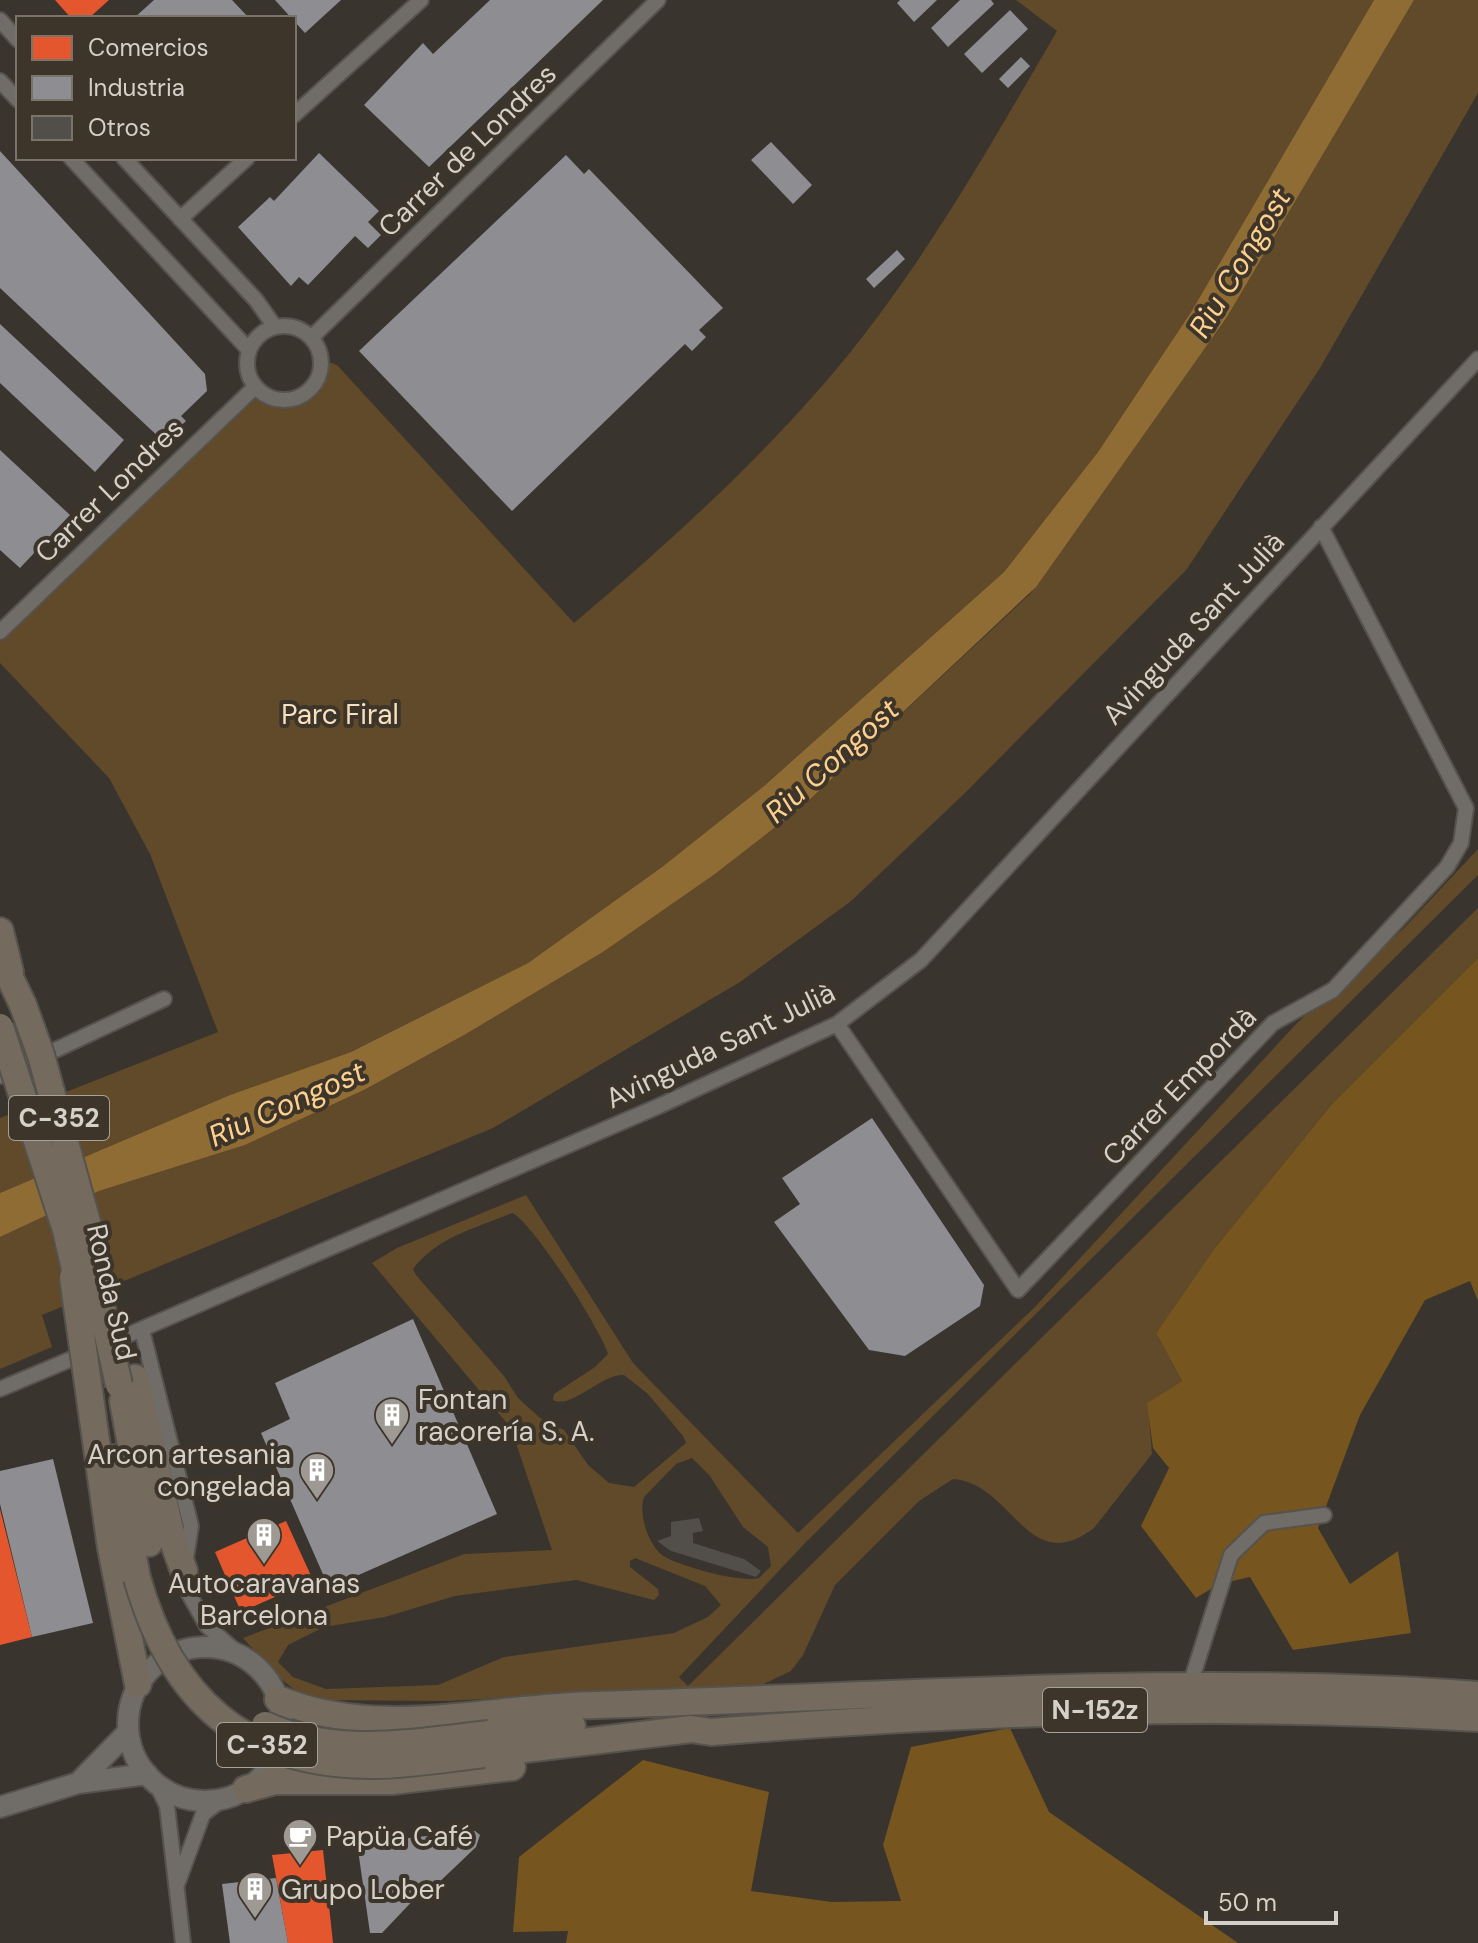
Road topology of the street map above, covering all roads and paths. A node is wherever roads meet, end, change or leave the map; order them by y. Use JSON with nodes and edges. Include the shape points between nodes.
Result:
{"nodes":[{"id":1,"x":421,"y":0,"type":"edge"},
{"id":2,"x":658,"y":0,"type":"edge"},
{"id":3,"x":0,"y":20,"type":"edge"},
{"id":4,"x":16,"y":38,"type":"edge"},
{"id":5,"x":0,"y":81,"type":"edge"},
{"id":6,"x":16,"y":98,"type":"edge"},
{"id":7,"x":296,"y":113,"type":"edge"},
{"id":8,"x":73,"y":160,"type":"edge"},
{"id":9,"x":126,"y":160,"type":"edge"},
{"id":10,"x":245,"y":160,"type":"edge"},
{"id":11,"x":180,"y":219,"type":"junction"},
{"id":12,"x":275,"y":327,"type":"junction"},
{"id":13,"x":312,"y":337,"type":"junction"},
{"id":14,"x":249,"y":350,"type":"junction"},
{"id":15,"x":1478,"y":359,"type":"edge"},
{"id":16,"x":255,"y":387,"type":"junction"},
{"id":17,"x":1321,"y":527,"type":"junction"},
{"id":18,"x":0,"y":632,"type":"edge"},
{"id":19,"x":0,"y":931,"type":"edge"},
{"id":20,"x":5,"y":966,"type":"edge"},
{"id":21,"x":164,"y":999,"type":"dead end"},
{"id":22,"x":837,"y":1024,"type":"junction"},
{"id":23,"x":0,"y":1027,"type":"edge"},
{"id":24,"x":0,"y":1076,"type":"edge"},
{"id":25,"x":78,"y":1231,"type":"junction"},
{"id":26,"x":142,"y":1330,"type":"junction"},
{"id":27,"x":112,"y":1388,"type":"junction"},
{"id":28,"x":0,"y":1389,"type":"edge"},
{"id":29,"x":1324,"y":1515,"type":"dead end"},
{"id":30,"x":184,"y":1571,"type":"junction"},
{"id":31,"x":240,"y":1655,"type":"junction"},
{"id":32,"x":138,"y":1684,"type":"junction"},
{"id":33,"x":1190,"y":1685,"type":"junction"},
{"id":34,"x":1478,"y":1695,"type":"edge"},
{"id":35,"x":859,"y":1697,"type":"junction"},
{"id":36,"x":278,"y":1699,"type":"junction"},
{"id":37,"x":1478,"y":1718,"type":"edge"},
{"id":38,"x":128,"y":1732,"type":"junction"},
{"id":39,"x":711,"y":1732,"type":"junction"},
{"id":40,"x":487,"y":1744,"type":"junction"},
{"id":41,"x":152,"y":1779,"type":"junction"},
{"id":42,"x":78,"y":1783,"type":"junction"},
{"id":43,"x":235,"y":1794,"type":"junction"},
{"id":44,"x":0,"y":1807,"type":"edge"},
{"id":45,"x":177,"y":1886,"type":"junction"},
{"id":46,"x":183,"y":1943,"type":"edge"}],
"edges":[{"from":1,"to":7,"type":"street"},
{"from":2,"to":13,"type":"street","name":"Carrer de Londres"},
{"from":3,"to":4,"type":"street"},
{"from":5,"to":6,"type":"street"},
{"from":8,"to":14,"type":"street"},
{"from":9,"to":11,"type":"street"},
{"from":10,"to":11,"type":"street"},
{"from":11,"to":12,"type":"street"},
{"from":12,"to":13,"type":"street"},
{"from":12,"to":14,"type":"street"},
{"from":13,"to":16,"type":"street","via":[[322,360],[306,394],[279,400]]},
{"from":14,"to":16,"type":"street","via":[[246,363]]},
{"from":15,"to":17,"type":"street","name":"Avinguda Sant Julià"},
{"from":16,"to":18,"type":"street","name":"Carrer Londres"},
{"from":17,"to":22,"type":"street","name":"Avinguda Sant Julià","via":[[921,960]]},
{"from":17,"to":22,"type":"street","name":"Carrer Empordà","via":[[1466,808],[1461,843],[1447,867],[1333,990],[1273,1023],[1018,1290]]},
{"from":19,"to":20,"type":"highway","name":"Ronda Sud"},
{"from":20,"to":25,"type":"highway","name":"Ronda Sud","number":"C-352","bridge":true,"via":[[45,1068]]},
{"from":21,"to":24,"type":"street"},
{"from":22,"to":26,"type":"street","name":"Avinguda Sant Julià"},
{"from":23,"to":25,"type":"highway","name":"Ronda Sud","number":"C-352","bridge":true},
{"from":25,"to":27,"type":"highway","bridge":true},
{"from":25,"to":27,"type":"highway","via":[[101,1256]]},
{"from":26,"to":28,"type":"street","name":"Avinguda Sant Julià"},
{"from":26,"to":30,"type":"street","via":[[191,1526]]},
{"from":27,"to":30,"type":"highway"},
{"from":27,"to":32,"type":"highway","via":[[111,1548]]},
{"from":27,"to":40,"type":"highway","name":"Ronda Sud","number":"C-352","bridge":true,"via":[[148,1615],[173,1667],[194,1695],[256,1741],[331,1763],[376,1765]]},
{"from":29,"to":33,"type":"street","via":[[1264,1523],[1231,1555]]},
{"from":30,"to":31,"type":"street","via":[[189,1594],[207,1626]]},
{"from":31,"to":32,"type":"street","via":[[194,1647],[153,1666]]},
{"from":31,"to":36,"type":"street","via":[[269,1680]]},
{"from":32,"to":38,"type":"street"},
{"from":33,"to":34,"type":"highway","number":"N-152z"},
{"from":33,"to":35,"type":"highway","number":"N-152z"},
{"from":35,"to":36,"type":"highway","number":"N-152z","via":[[594,1705],[380,1720],[304,1710]]},
{"from":35,"to":40,"type":"highway","number":"C-352"},
{"from":36,"to":43,"type":"street","via":[[280,1743],[272,1762]]},
{"from":37,"to":39,"type":"highway","number":"N-152z","via":[[1177,1708],[923,1716]]},
{"from":38,"to":41,"type":"street"},
{"from":38,"to":42,"type":"street"},
{"from":39,"to":40,"type":"highway","number":"C-352","via":[[691,1729]]},
{"from":39,"to":43,"type":"highway","number":"N-152z","via":[[600,1756],[392,1781],[275,1781]]},
{"from":41,"to":42,"type":"street"},
{"from":41,"to":43,"type":"street","number":"N-152z","via":[[180,1797],[199,1800]]},
{"from":41,"to":45,"type":"street","via":[[167,1806]]},
{"from":42,"to":44,"type":"street"},
{"from":43,"to":45,"type":"street","via":[[203,1814]]},
{"from":45,"to":46,"type":"street"}]}
